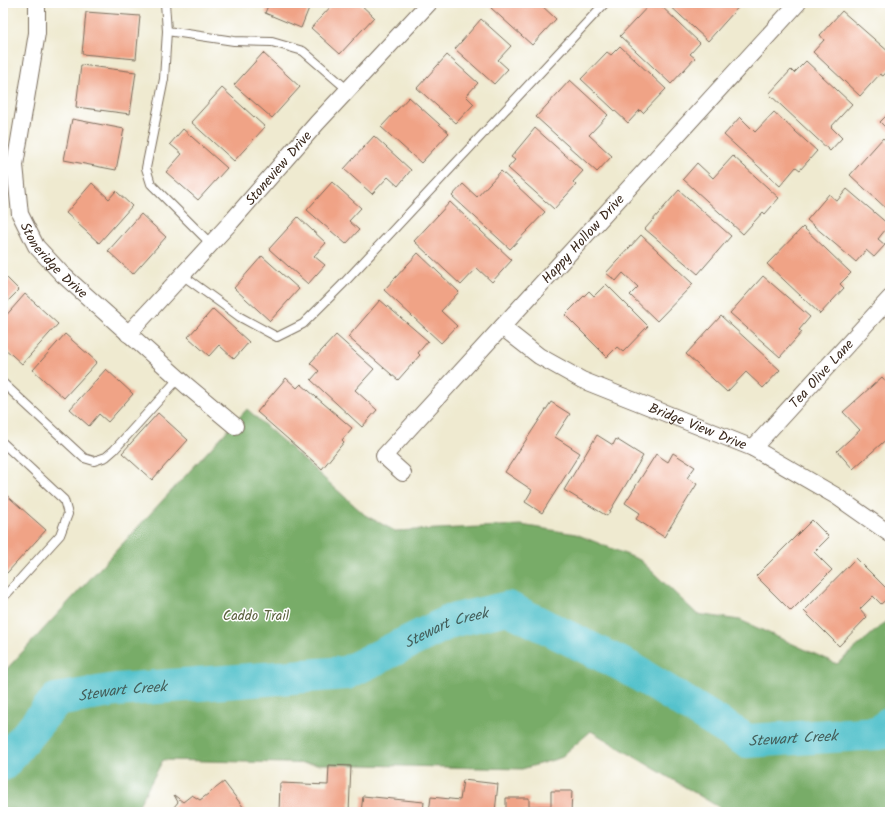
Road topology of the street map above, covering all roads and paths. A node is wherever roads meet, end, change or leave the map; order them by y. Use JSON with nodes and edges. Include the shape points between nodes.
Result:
{"nodes":[{"id":1,"x":37,"y":3,"type":"edge"},
{"id":2,"x":164,"y":3,"type":"edge"},
{"id":3,"x":428,"y":3,"type":"edge"},
{"id":4,"x":605,"y":3,"type":"edge"},
{"id":5,"x":798,"y":3,"type":"edge"},
{"id":6,"x":167,"y":31,"type":"junction"},
{"id":7,"x":348,"y":90,"type":"junction"},
{"id":8,"x":211,"y":244,"type":"junction"},
{"id":9,"x":182,"y":275,"type":"junction"},
{"id":10,"x":890,"y":298,"type":"edge"},
{"id":11,"x":502,"y":327,"type":"junction"},
{"id":12,"x":128,"y":334,"type":"junction"},
{"id":13,"x":179,"y":378,"type":"junction"},
{"id":14,"x":3,"y":383,"type":"edge"},
{"id":15,"x":235,"y":426,"type":"dead end"},
{"id":16,"x":3,"y":444,"type":"edge"},
{"id":17,"x":753,"y":448,"type":"junction"},
{"id":18,"x":403,"y":474,"type":"dead end"},
{"id":19,"x":890,"y":534,"type":"edge"},
{"id":20,"x":3,"y":598,"type":"edge"}],
"edges":[{"from":1,"to":12,"type":"street","name":"Stoneridge Drive","via":[[37,33],[15,165],[20,214],[36,246],[62,274]]},
{"from":2,"to":6,"type":"lane"},
{"from":3,"to":7,"type":"street","name":"Stoneview Drive"},
{"from":4,"to":9,"type":"lane","via":[[303,324],[277,337],[240,317]]},
{"from":5,"to":11,"type":"street","name":"Happy Hollow Drive"},
{"from":6,"to":7,"type":"lane","via":[[234,41],[272,42],[303,51]]},
{"from":6,"to":8,"type":"lane","via":[[164,79],[146,168],[151,184]]},
{"from":7,"to":8,"type":"street","name":"Stoneview Drive"},
{"from":8,"to":9,"type":"street","name":"Stoneview Drive"},
{"from":9,"to":12,"type":"street","name":"Stoneview Drive"},
{"from":10,"to":17,"type":"street","name":"Tea Olive Lane"},
{"from":11,"to":17,"type":"street","name":"Bridge View Drive","via":[[539,356],[582,380]]},
{"from":11,"to":18,"type":"street","name":"Happy Hollow Drive","via":[[384,456]]},
{"from":12,"to":13,"type":"street","name":"Stoneridge Drive"},
{"from":13,"to":14,"type":"lane","via":[[114,450],[94,462],[84,458]]},
{"from":13,"to":15,"type":"street","name":"Stoneridge Drive"},
{"from":16,"to":20,"type":"lane","via":[[64,500],[68,514],[60,535]]},
{"from":17,"to":19,"type":"street","name":"Bridge View Drive","via":[[836,496]]}]}
